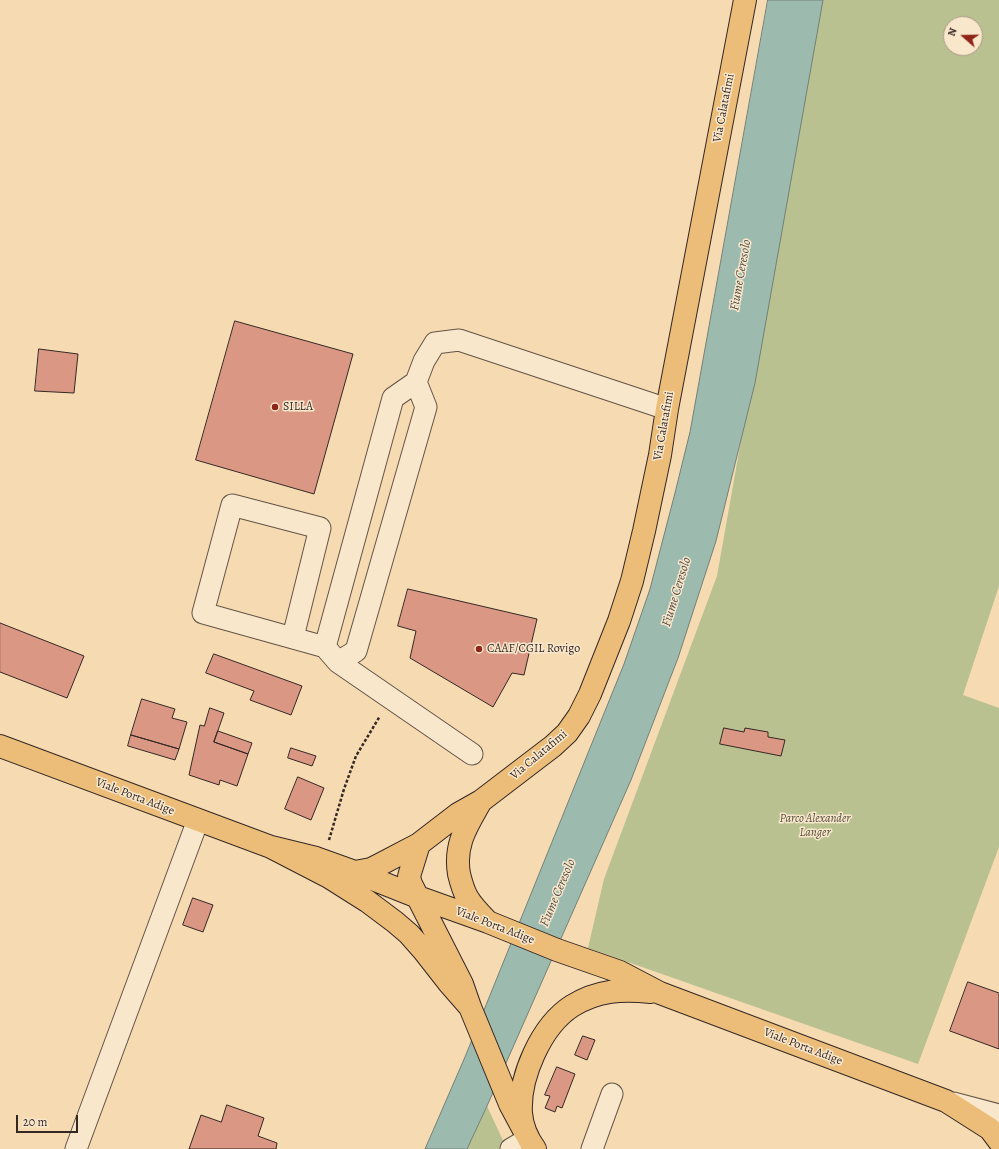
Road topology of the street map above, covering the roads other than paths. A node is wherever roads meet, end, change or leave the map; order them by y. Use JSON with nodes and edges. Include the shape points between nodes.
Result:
{"nodes":[{"id":1,"x":745,"y":0,"type":"edge"},
{"id":2,"x":416,"y":382,"type":"junction"},
{"id":3,"x":667,"y":409,"type":"junction"},
{"id":4,"x":293,"y":637,"type":"junction"},
{"id":5,"x":331,"y":654,"type":"junction"},
{"id":6,"x":0,"y":746,"type":"edge"},
{"id":7,"x":472,"y":754,"type":"dead end"},
{"id":8,"x":481,"y":801,"type":"junction"},
{"id":9,"x":198,"y":820,"type":"junction"},
{"id":10,"x":418,"y":844,"type":"junction"},
{"id":11,"x":271,"y":847,"type":"junction"},
{"id":12,"x":355,"y":872,"type":"junction"},
{"id":13,"x":418,"y":897,"type":"junction"},
{"id":14,"x":488,"y":922,"type":"junction"},
{"id":15,"x":660,"y":993,"type":"junction"},
{"id":16,"x":470,"y":1007,"type":"junction"},
{"id":17,"x":612,"y":1094,"type":"dead end"},
{"id":18,"x":946,"y":1101,"type":"junction"},
{"id":19,"x":999,"y":1115,"type":"edge"},
{"id":20,"x":999,"y":1141,"type":"edge"},
{"id":21,"x":525,"y":1142,"type":"edge"},
{"id":22,"x":76,"y":1149,"type":"edge"},
{"id":23,"x":592,"y":1149,"type":"edge"}],
"edges":[{"from":1,"to":3,"type":"main road","name":"Via Calatafimi"},
{"from":2,"to":3,"type":"street","via":[[424,361],[435,343],[459,340]]},
{"from":2,"to":5,"type":"street","via":[[393,398]]},
{"from":2,"to":5,"type":"street","via":[[426,407],[356,651]]},
{"from":3,"to":8,"type":"main road","name":"Via Calatafimi","via":[[657,470],[632,581],[590,694],[567,733]]},
{"from":4,"to":4,"type":"street","via":[[203,613],[232,505],[320,528]]},
{"from":4,"to":5,"type":"street"},
{"from":5,"to":7,"type":"street"},
{"from":6,"to":9,"type":"main road","name":"Viale Porta Adige"},
{"from":8,"to":10,"type":"main road","name":"Via Calatafimi","via":[[458,814]]},
{"from":8,"to":14,"type":"main road","name":"Via Calatafimi","via":[[466,828],[457,862],[467,898]]},
{"from":9,"to":11,"type":"main road","name":"Viale Porta Adige"},
{"from":9,"to":22,"type":"street"},
{"from":10,"to":12,"type":"main road","name":"Via Calatafimi","via":[[371,869]]},
{"from":10,"to":13,"type":"main road","via":[[410,877]]},
{"from":11,"to":12,"type":"main road","name":"Viale Porta Adige","via":[[316,858]]},
{"from":11,"to":16,"type":"main road","name":"Viale Porta Adige","via":[[351,890],[395,922],[409,934]]},
{"from":12,"to":13,"type":"main road","name":"Viale Porta Adige"},
{"from":13,"to":14,"type":"main road","name":"Viale Porta Adige"},
{"from":13,"to":16,"type":"main road","name":"Viale Porta Adige","via":[[462,984]]},
{"from":14,"to":15,"type":"main road","name":"Viale Porta Adige","via":[[620,972]]},
{"from":15,"to":18,"type":"main road","name":"Viale Porta Adige"},
{"from":15,"to":21,"type":"main road","name":"Viale Porta Adige","via":[[629,990],[605,993],[588,998],[559,1016],[538,1046],[524,1081],[521,1114]]},
{"from":16,"to":21,"type":"main road","name":"Viale Porta Adige"},
{"from":17,"to":23,"type":"street"},
{"from":18,"to":19,"type":"street","name":"Viale Porta Adige"},
{"from":18,"to":20,"type":"main road","name":"Viale Porta Adige","via":[[990,1129]]}]}
